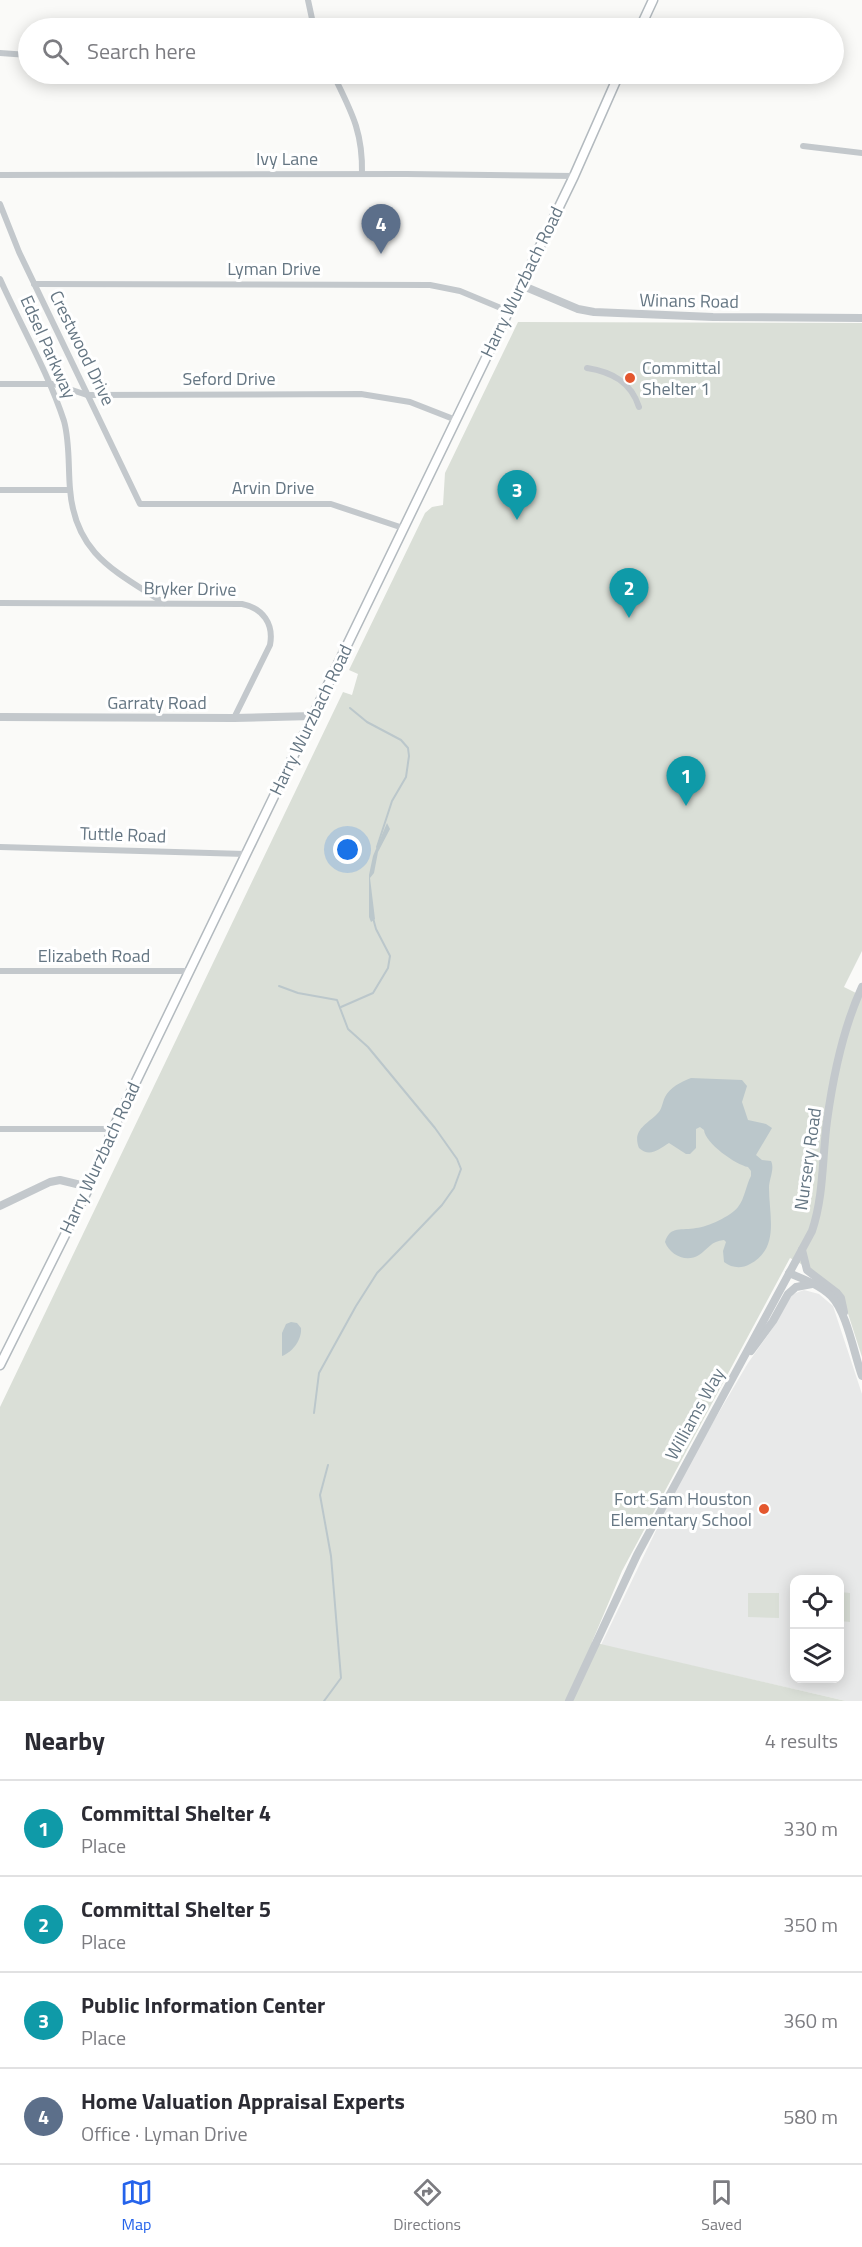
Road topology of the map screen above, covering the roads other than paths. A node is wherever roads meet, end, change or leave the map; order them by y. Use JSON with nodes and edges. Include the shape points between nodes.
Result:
{"nodes":[{"id":1,"x":308,"y":0,"type":"edge"},
{"id":2,"x":653,"y":0,"type":"edge"},
{"id":3,"x":312,"y":18,"type":"edge"},
{"id":4,"x":645,"y":18,"type":"edge"},
{"id":5,"x":0,"y":53,"type":"edge"},
{"id":6,"x":18,"y":54,"type":"edge"},
{"id":7,"x":337,"y":84,"type":"edge"},
{"id":8,"x":615,"y":84,"type":"edge"},
{"id":9,"x":803,"y":146,"type":"dead end"},
{"id":10,"x":862,"y":153,"type":"edge"},
{"id":11,"x":362,"y":174,"type":"junction"},
{"id":12,"x":0,"y":175,"type":"edge"},
{"id":13,"x":574,"y":176,"type":"junction"},
{"id":14,"x":0,"y":204,"type":"edge"},
{"id":15,"x":0,"y":281,"type":"edge"},
{"id":16,"x":34,"y":284,"type":"junction"},
{"id":17,"x":520,"y":285,"type":"junction"},
{"id":18,"x":508,"y":311,"type":"junction"},
{"id":19,"x":862,"y":318,"type":"edge"},
{"id":20,"x":587,"y":368,"type":"dead end"},
{"id":21,"x":0,"y":384,"type":"edge"},
{"id":22,"x":50,"y":384,"type":"junction"},
{"id":23,"x":87,"y":395,"type":"junction"},
{"id":24,"x":639,"y":407,"type":"dead end"},
{"id":25,"x":456,"y":420,"type":"junction"},
{"id":26,"x":0,"y":490,"type":"edge"},
{"id":27,"x":70,"y":490,"type":"junction"},
{"id":28,"x":140,"y":504,"type":"joint"},
{"id":29,"x":403,"y":528,"type":"junction"},
{"id":30,"x":0,"y":603,"type":"edge"},
{"id":31,"x":164,"y":603,"type":"junction"},
{"id":32,"x":313,"y":716,"type":"junction"},
{"id":33,"x":0,"y":717,"type":"edge"},
{"id":34,"x":234,"y":718,"type":"junction"},
{"id":35,"x":0,"y":847,"type":"edge"},
{"id":36,"x":245,"y":854,"type":"junction"},
{"id":37,"x":0,"y":971,"type":"edge"},
{"id":38,"x":189,"y":971,"type":"junction"},
{"id":39,"x":862,"y":987,"type":"edge"},
{"id":40,"x":0,"y":1129,"type":"edge"},
{"id":41,"x":112,"y":1129,"type":"junction"},
{"id":42,"x":89,"y":1188,"type":"junction"},
{"id":43,"x":0,"y":1206,"type":"edge"},
{"id":44,"x":802,"y":1250,"type":"junction"},
{"id":45,"x":789,"y":1273,"type":"junction"},
{"id":46,"x":812,"y":1284,"type":"junction"},
{"id":47,"x":844,"y":1321,"type":"junction"},
{"id":48,"x":741,"y":1361,"type":"junction"},
{"id":49,"x":0,"y":1365,"type":"edge"},
{"id":50,"x":862,"y":1376,"type":"edge"},
{"id":51,"x":569,"y":1701,"type":"edge"}],
"edges":[{"from":1,"to":3,"type":"street"},
{"from":2,"to":4,"type":"main road"},
{"from":5,"to":6,"type":"street"},
{"from":7,"to":11,"type":"street","via":[[359,132]]},
{"from":8,"to":13,"type":"main road","name":"Harry Wurzbach Road"},
{"from":9,"to":10,"type":"street"},
{"from":11,"to":12,"type":"street","name":"Ivy Lane"},
{"from":11,"to":13,"type":"street","name":"Ivy Lane"},
{"from":13,"to":17,"type":"main road","name":"Harry Wurzbach Road"},
{"from":14,"to":16,"type":"street","name":"Crestwood Drive"},
{"from":15,"to":22,"type":"street","name":"Edsel Parkway"},
{"from":16,"to":18,"type":"street","name":"Lyman Drive","via":[[430,285],[460,291]]},
{"from":16,"to":23,"type":"street","name":"Crestwood Drive"},
{"from":17,"to":18,"type":"main road","name":"Harry Wurzbach Road"},
{"from":17,"to":19,"type":"street","name":"Winans Road","via":[[594,312]]},
{"from":18,"to":25,"type":"main road","name":"Harry Wurzbach Road"},
{"from":20,"to":24,"type":"street","via":[[619,378],[633,392]]},
{"from":21,"to":22,"type":"street","name":"Seford Drive"},
{"from":22,"to":23,"type":"street","name":"Seford Drive"},
{"from":22,"to":27,"type":"street","name":"Edsel Parkway","via":[[65,426]]},
{"from":23,"to":25,"type":"street","name":"Seford Drive","via":[[361,394],[410,402]]},
{"from":23,"to":28,"type":"street","name":"Crestwood Drive"},
{"from":25,"to":29,"type":"main road","name":"Harry Wurzbach Road"},
{"from":26,"to":27,"type":"street"},
{"from":27,"to":31,"type":"street","name":"Edsel Parkway","via":[[77,526],[90,548],[105,564]]},
{"from":28,"to":29,"type":"street","name":"Arvin Drive","via":[[331,504]]},
{"from":29,"to":32,"type":"main road","name":"Harry Wurzbach Road"},
{"from":30,"to":31,"type":"street","name":"Bryker Drive"},
{"from":31,"to":34,"type":"street","name":"Bryker Drive","via":[[246,605],[265,616],[270,627],[270,645]]},
{"from":32,"to":34,"type":"street","name":"Garraty Road"},
{"from":32,"to":36,"type":"main road","name":"Harry Wurzbach Road"},
{"from":33,"to":34,"type":"street","name":"Garraty Road"},
{"from":35,"to":36,"type":"street","name":"Tuttle Road"},
{"from":36,"to":38,"type":"main road","name":"Harry Wurzbach Road"},
{"from":37,"to":38,"type":"street","name":"Elizabeth Road"},
{"from":38,"to":41,"type":"main road","name":"Harry Wurzbach Road"},
{"from":39,"to":44,"type":"street","name":"Nursery Road","via":[[833,1087],[818,1210]]},
{"from":40,"to":41,"type":"street"},
{"from":41,"to":42,"type":"main road","name":"Harry Wurzbach Road"},
{"from":42,"to":43,"type":"street","via":[[60,1180],[50,1182]]},
{"from":42,"to":49,"type":"main road","name":"Harry Wurzbach Road"},
{"from":44,"to":45,"type":"street","name":"Nursery Road"},
{"from":44,"to":47,"type":"street","via":[[809,1273],[841,1298]]},
{"from":45,"to":46,"type":"street"},
{"from":45,"to":48,"type":"street","name":"Williams Way"},
{"from":46,"to":47,"type":"street","via":[[831,1296]]},
{"from":46,"to":48,"type":"street","via":[[796,1287],[788,1294],[765,1333]]},
{"from":47,"to":50,"type":"street"},
{"from":48,"to":51,"type":"street","name":"Williams Way","via":[[632,1565]]}]}
